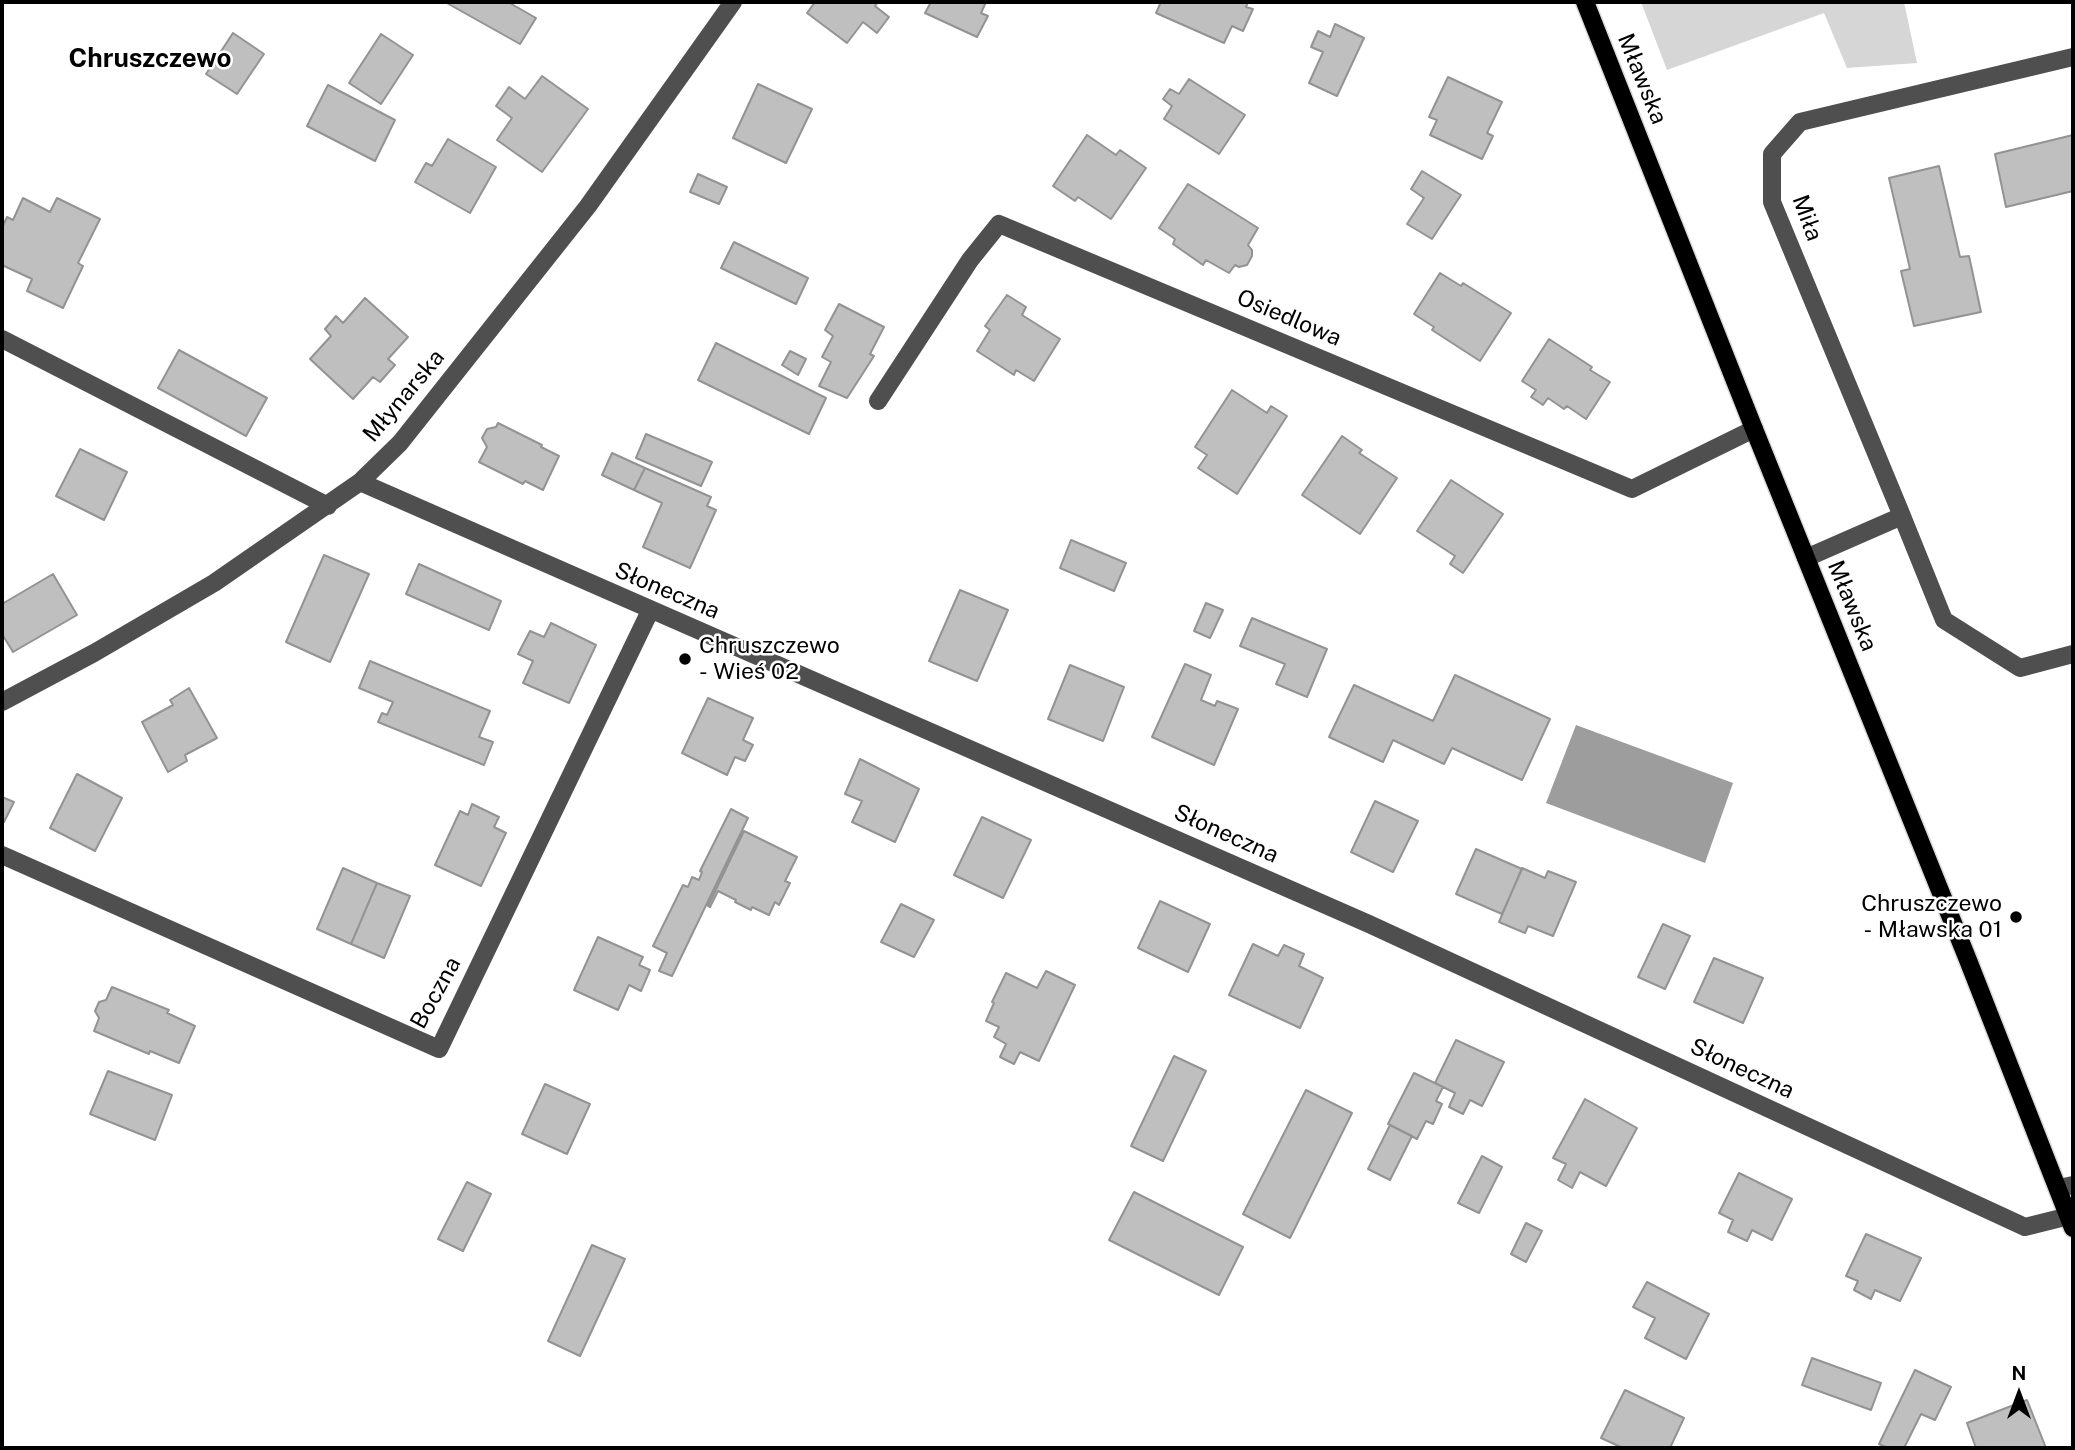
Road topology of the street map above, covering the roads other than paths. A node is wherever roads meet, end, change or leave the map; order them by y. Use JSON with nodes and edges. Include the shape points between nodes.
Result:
{"nodes":[{"id":1,"x":733,"y":2,"type":"edge"},
{"id":2,"x":1585,"y":2,"type":"edge"},
{"id":3,"x":2073,"y":57,"type":"edge"},
{"id":4,"x":2,"y":340,"type":"edge"},
{"id":5,"x":878,"y":401,"type":"dead end"},
{"id":6,"x":1754,"y":429,"type":"junction"},
{"id":7,"x":360,"y":482,"type":"junction"},
{"id":8,"x":328,"y":506,"type":"junction"},
{"id":9,"x":1902,"y":516,"type":"junction"},
{"id":10,"x":1806,"y":558,"type":"junction"},
{"id":11,"x":650,"y":611,"type":"junction"},
{"id":12,"x":2073,"y":654,"type":"edge"},
{"id":13,"x":2,"y":702,"type":"edge"},
{"id":14,"x":2,"y":855,"type":"edge"},
{"id":15,"x":2066,"y":1187,"type":"edge"},
{"id":16,"x":2071,"y":1222,"type":"edge"}],
"edges":[{"from":1,"to":7,"type":"street","name":"Młynarska","via":[[579,216],[400,443]]},
{"from":2,"to":6,"type":"main road","name":"Mławska"},
{"from":3,"to":9,"type":"street","name":"Miła","via":[[1800,122],[1772,154],[1772,202]]},
{"from":4,"to":8,"type":"street"},
{"from":5,"to":6,"type":"street","name":"Osiedlowa","via":[[970,260],[999,224],[1632,489]]},
{"from":6,"to":10,"type":"main road","name":"Mławska"},
{"from":7,"to":8,"type":"street","name":"Młynarska"},
{"from":7,"to":11,"type":"street","name":"Słoneczna"},
{"from":8,"to":13,"type":"street","name":"Młynarska","via":[[214,583]]},
{"from":9,"to":10,"type":"street"},
{"from":9,"to":12,"type":"street","name":"Miła","via":[[1944,620],[2020,668]]},
{"from":10,"to":15,"type":"main road","name":"Mławska"},
{"from":11,"to":14,"type":"street","name":"Boczna","via":[[439,1048]]},
{"from":11,"to":16,"type":"street","name":"Słoneczna","via":[[1369,924],[2025,1227]]},
{"from":15,"to":16,"type":"main road","name":"Mławska"}]}
